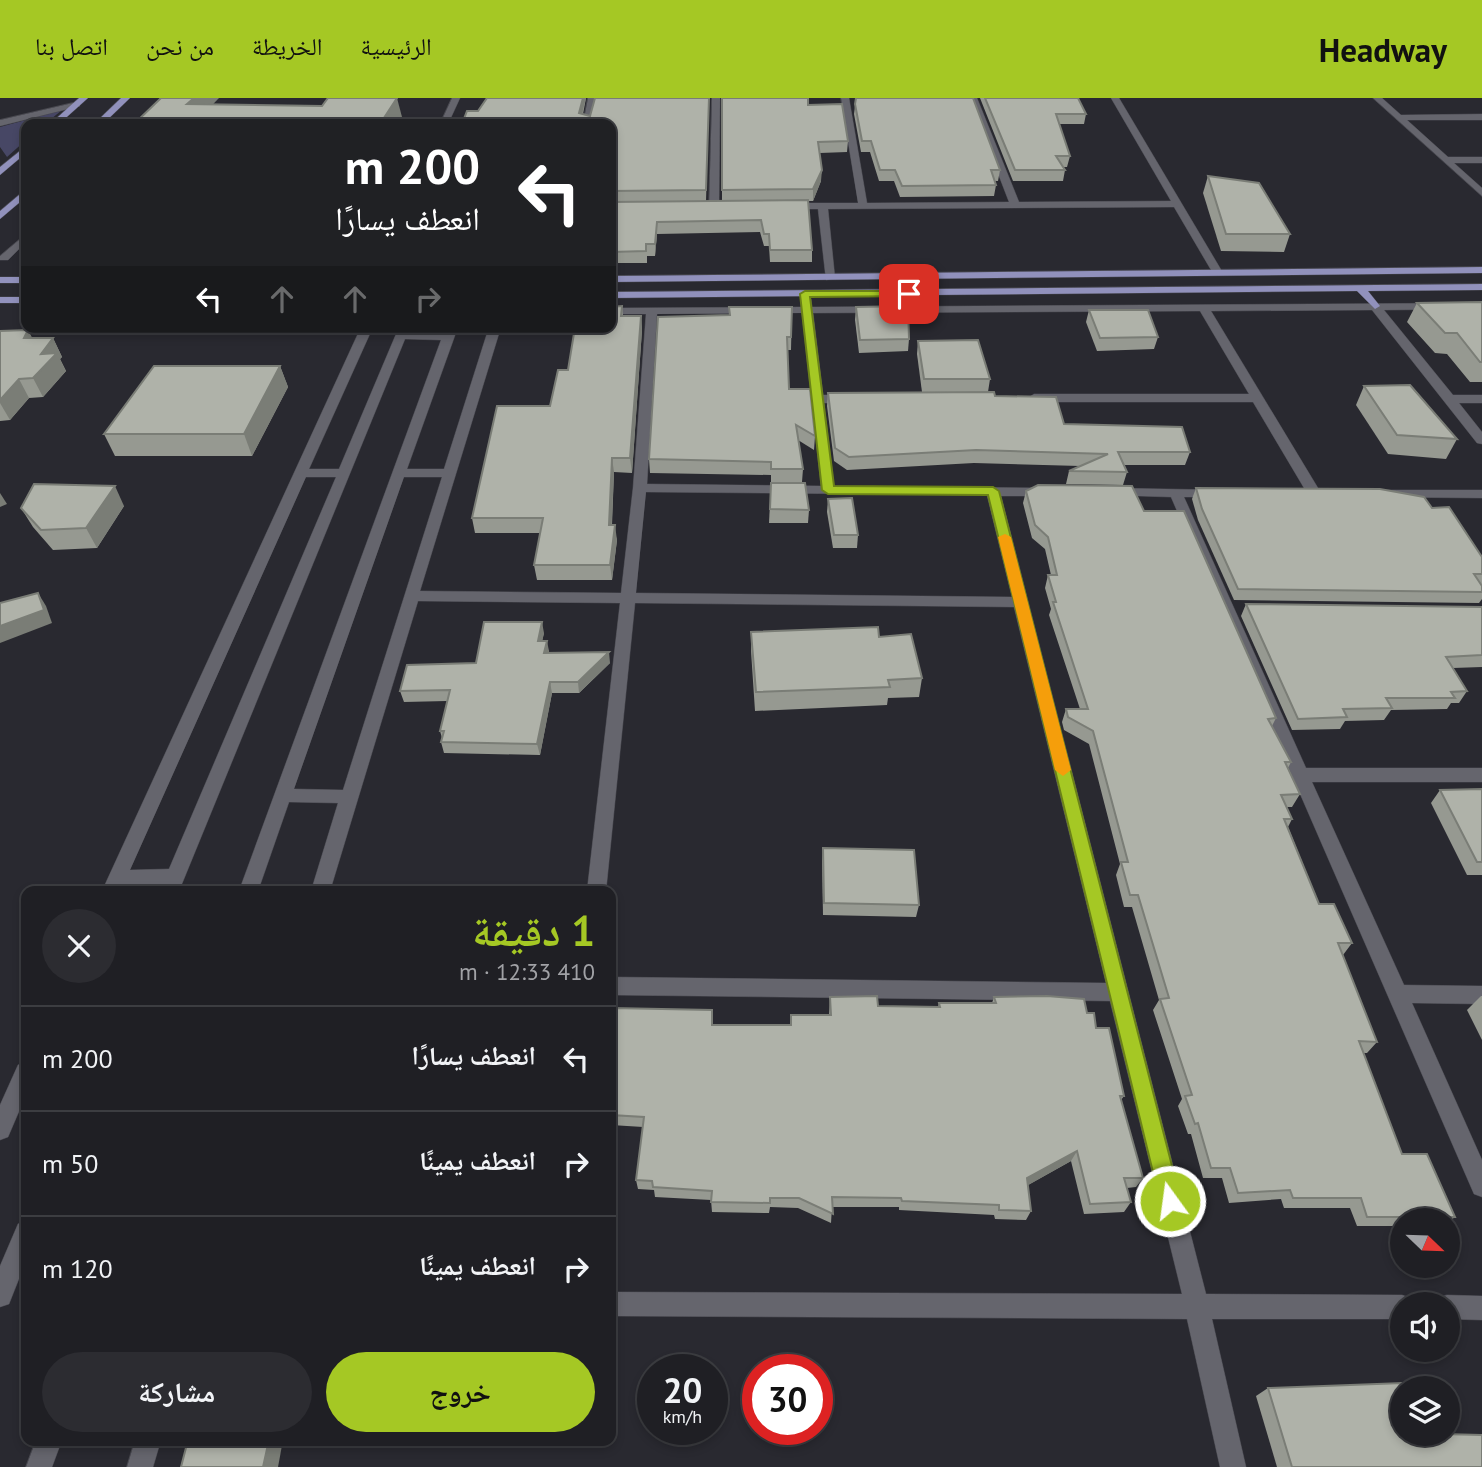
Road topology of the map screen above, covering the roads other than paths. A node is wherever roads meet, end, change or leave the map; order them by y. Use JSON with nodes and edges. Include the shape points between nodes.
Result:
{"nodes":[{"id":1,"x":57,"y":98,"type":"edge"},
{"id":2,"x":126,"y":98,"type":"edge"},
{"id":3,"x":456,"y":98,"type":"edge"},
{"id":4,"x":592,"y":98,"type":"edge"},
{"id":5,"x":716,"y":98,"type":"edge"},
{"id":6,"x":845,"y":98,"type":"edge"},
{"id":7,"x":973,"y":98,"type":"edge"},
{"id":8,"x":1115,"y":98,"type":"edge"},
{"id":9,"x":1377,"y":98,"type":"edge"},
{"id":10,"x":81,"y":101,"type":"edge"},
{"id":11,"x":43,"y":113,"type":"junction"},
{"id":12,"x":1482,"y":117,"type":"edge"},
{"id":13,"x":1399,"y":118,"type":"junction"},
{"id":14,"x":60,"y":119,"type":"edge"},
{"id":15,"x":103,"y":119,"type":"edge"},
{"id":16,"x":446,"y":119,"type":"edge"},
{"id":17,"x":588,"y":119,"type":"edge"},
{"id":18,"x":0,"y":123,"type":"edge"},
{"id":19,"x":21,"y":153,"type":"edge"},
{"id":20,"x":1446,"y":160,"type":"junction"},
{"id":21,"x":1482,"y":160,"type":"edge"},
{"id":22,"x":0,"y":172,"type":"edge"},
{"id":23,"x":1482,"y":193,"type":"edge"},
{"id":24,"x":21,"y":197,"type":"edge"},
{"id":25,"x":1177,"y":204,"type":"junction"},
{"id":26,"x":1015,"y":205,"type":"junction"},
{"id":27,"x":768,"y":206,"type":"edge"},
{"id":28,"x":823,"y":206,"type":"junction"},
{"id":29,"x":863,"y":206,"type":"junction"},
{"id":30,"x":714,"y":207,"type":"junction"},
{"id":31,"x":727,"y":207,"type":"edge"},
{"id":32,"x":701,"y":208,"type":"edge"},
{"id":33,"x":0,"y":216,"type":"edge"},
{"id":34,"x":21,"y":242,"type":"edge"},
{"id":35,"x":21,"y":257,"type":"dead end"},
{"id":36,"x":2,"y":260,"type":"edge"},
{"id":37,"x":1482,"y":270,"type":"edge"},
{"id":38,"x":1218,"y":273,"type":"junction"},
{"id":39,"x":1085,"y":276,"type":"junction"},
{"id":40,"x":831,"y":278,"type":"junction"},
{"id":41,"x":616,"y":279,"type":"edge"},
{"id":42,"x":0,"y":280,"type":"edge"},
{"id":43,"x":21,"y":280,"type":"edge"},
{"id":44,"x":1482,"y":287,"type":"edge"},
{"id":45,"x":1360,"y":289,"type":"junction"},
{"id":46,"x":1092,"y":292,"type":"junction"},
{"id":47,"x":805,"y":294,"type":"junction"},
{"id":48,"x":616,"y":295,"type":"edge"},
{"id":49,"x":0,"y":300,"type":"edge"},
{"id":50,"x":21,"y":300,"type":"edge"},
{"id":51,"x":1375,"y":306,"type":"junction"},
{"id":52,"x":1482,"y":306,"type":"edge"},
{"id":53,"x":1203,"y":307,"type":"junction"},
{"id":54,"x":807,"y":310,"type":"junction"},
{"id":55,"x":616,"y":311,"type":"edge"},
{"id":56,"x":652,"y":311,"type":"junction"},
{"id":57,"x":364,"y":333,"type":"edge"},
{"id":58,"x":402,"y":333,"type":"edge"},
{"id":59,"x":450,"y":333,"type":"edge"},
{"id":60,"x":493,"y":333,"type":"edge"},
{"id":61,"x":1023,"y":398,"type":"edge"},
{"id":62,"x":1257,"y":398,"type":"junction"},
{"id":63,"x":817,"y":399,"type":"junction"},
{"id":64,"x":858,"y":399,"type":"edge"},
{"id":65,"x":1450,"y":399,"type":"junction"},
{"id":66,"x":1482,"y":400,"type":"edge"},
{"id":67,"x":1482,"y":440,"type":"edge"},
{"id":68,"x":300,"y":473,"type":"junction"},
{"id":69,"x":344,"y":473,"type":"junction"},
{"id":70,"x":399,"y":473,"type":"junction"},
{"id":71,"x":450,"y":473,"type":"junction"},
{"id":72,"x":640,"y":488,"type":"junction"},
{"id":73,"x":828,"y":490,"type":"junction"},
{"id":74,"x":993,"y":491,"type":"junction"},
{"id":75,"x":1058,"y":492,"type":"edge"},
{"id":76,"x":1098,"y":492,"type":"edge"},
{"id":77,"x":1176,"y":493,"type":"junction"},
{"id":78,"x":1231,"y":493,"type":"edge"},
{"id":79,"x":1314,"y":493,"type":"edge"},
{"id":80,"x":1370,"y":494,"type":"edge"},
{"id":81,"x":1482,"y":494,"type":"edge"},
{"id":82,"x":411,"y":596,"type":"junction"},
{"id":83,"x":628,"y":600,"type":"junction"},
{"id":84,"x":1021,"y":602,"type":"junction"},
{"id":85,"x":1302,"y":775,"type":"junction"},
{"id":86,"x":1482,"y":775,"type":"edge"},
{"id":87,"x":282,"y":796,"type":"junction"},
{"id":88,"x":349,"y":797,"type":"junction"},
{"id":89,"x":114,"y":884,"type":"edge"},
{"id":90,"x":172,"y":884,"type":"edge"},
{"id":91,"x":250,"y":886,"type":"edge"},
{"id":92,"x":322,"y":886,"type":"edge"},
{"id":93,"x":597,"y":886,"type":"edge"},
{"id":94,"x":616,"y":986,"type":"edge"},
{"id":95,"x":1118,"y":992,"type":"junction"},
{"id":96,"x":1398,"y":994,"type":"junction"},
{"id":97,"x":1482,"y":995,"type":"edge"},
{"id":98,"x":21,"y":1083,"type":"edge"},
{"id":99,"x":0,"y":1129,"type":"edge"},
{"id":100,"x":1482,"y":1186,"type":"edge"},
{"id":101,"x":21,"y":1244,"type":"edge"},
{"id":102,"x":0,"y":1295,"type":"edge"},
{"id":103,"x":616,"y":1304,"type":"edge"},
{"id":104,"x":1197,"y":1306,"type":"junction"},
{"id":105,"x":1390,"y":1307,"type":"edge"},
{"id":106,"x":1460,"y":1307,"type":"edge"},
{"id":107,"x":1482,"y":1308,"type":"edge"},
{"id":108,"x":47,"y":1446,"type":"edge"},
{"id":109,"x":146,"y":1446,"type":"edge"},
{"id":110,"x":39,"y":1467,"type":"edge"},
{"id":111,"x":140,"y":1467,"type":"edge"},
{"id":112,"x":1233,"y":1467,"type":"edge"}],
"edges":[{"from":1,"to":11,"type":"street"},
{"from":2,"to":15,"type":"main road"},
{"from":3,"to":16,"type":"street"},
{"from":4,"to":17,"type":"street"},
{"from":5,"to":30,"type":"street"},
{"from":6,"to":29,"type":"street"},
{"from":7,"to":26,"type":"street"},
{"from":8,"to":25,"type":"street"},
{"from":9,"to":13,"type":"street"},
{"from":10,"to":11,"type":"street"},
{"from":10,"to":14,"type":"main road"},
{"from":11,"to":18,"type":"street"},
{"from":12,"to":13,"type":"street"},
{"from":13,"to":20,"type":"street"},
{"from":19,"to":22,"type":"main road"},
{"from":20,"to":21,"type":"street"},
{"from":20,"to":23,"type":"street"},
{"from":24,"to":33,"type":"main road"},
{"from":25,"to":26,"type":"street"},
{"from":25,"to":38,"type":"street"},
{"from":26,"to":29,"type":"street"},
{"from":27,"to":28,"type":"street"},
{"from":28,"to":29,"type":"street"},
{"from":28,"to":40,"type":"street"},
{"from":30,"to":31,"type":"street"},
{"from":30,"to":32,"type":"street"},
{"from":34,"to":36,"type":"street"},
{"from":35,"to":36,"type":"street"},
{"from":37,"to":38,"type":"main road"},
{"from":38,"to":39,"type":"main road"},
{"from":39,"to":40,"type":"main road"},
{"from":39,"to":46,"type":"main road"},
{"from":40,"to":41,"type":"main road"},
{"from":42,"to":43,"type":"main road"},
{"from":44,"to":45,"type":"main road"},
{"from":45,"to":46,"type":"main road"},
{"from":45,"to":51,"type":"main road"},
{"from":46,"to":47,"type":"main road"},
{"from":47,"to":48,"type":"main road"},
{"from":47,"to":54,"type":"street"},
{"from":49,"to":50,"type":"main road"},
{"from":51,"to":52,"type":"street"},
{"from":51,"to":53,"type":"street"},
{"from":51,"to":65,"type":"street"},
{"from":53,"to":54,"type":"street"},
{"from":53,"to":62,"type":"street"},
{"from":54,"to":56,"type":"street"},
{"from":54,"to":63,"type":"street"},
{"from":55,"to":56,"type":"street"},
{"from":56,"to":72,"type":"street"},
{"from":57,"to":68,"type":"street"},
{"from":58,"to":69,"type":"street"},
{"from":59,"to":70,"type":"street"},
{"from":60,"to":71,"type":"street"},
{"from":61,"to":62,"type":"street"},
{"from":62,"to":79,"type":"street"},
{"from":63,"to":64,"type":"street"},
{"from":63,"to":73,"type":"street"},
{"from":65,"to":66,"type":"street"},
{"from":65,"to":67,"type":"street"},
{"from":68,"to":69,"type":"street"},
{"from":68,"to":89,"type":"street"},
{"from":69,"to":90,"type":"street"},
{"from":70,"to":71,"type":"street"},
{"from":70,"to":87,"type":"street"},
{"from":71,"to":82,"type":"street"},
{"from":72,"to":73,"type":"street"},
{"from":72,"to":83,"type":"street"},
{"from":73,"to":74,"type":"street"},
{"from":74,"to":75,"type":"street"},
{"from":74,"to":84,"type":"street"},
{"from":76,"to":77,"type":"street"},
{"from":77,"to":78,"type":"street"},
{"from":77,"to":85,"type":"street","via":[[1234,608]]},
{"from":80,"to":81,"type":"street"},
{"from":82,"to":83,"type":"street"},
{"from":82,"to":88,"type":"street"},
{"from":83,"to":84,"type":"street"},
{"from":83,"to":93,"type":"street"},
{"from":84,"to":95,"type":"street"},
{"from":85,"to":86,"type":"street"},
{"from":85,"to":96,"type":"street"},
{"from":87,"to":88,"type":"street"},
{"from":87,"to":91,"type":"street"},
{"from":88,"to":92,"type":"street"},
{"from":89,"to":90,"type":"street"},
{"from":94,"to":95,"type":"street"},
{"from":95,"to":104,"type":"street"},
{"from":96,"to":97,"type":"street"},
{"from":96,"to":100,"type":"street"},
{"from":98,"to":99,"type":"street"},
{"from":101,"to":102,"type":"street"},
{"from":103,"to":104,"type":"street"},
{"from":104,"to":105,"type":"street"},
{"from":104,"to":112,"type":"street"},
{"from":106,"to":107,"type":"street"},
{"from":108,"to":110,"type":"street"},
{"from":109,"to":111,"type":"street"}]}
